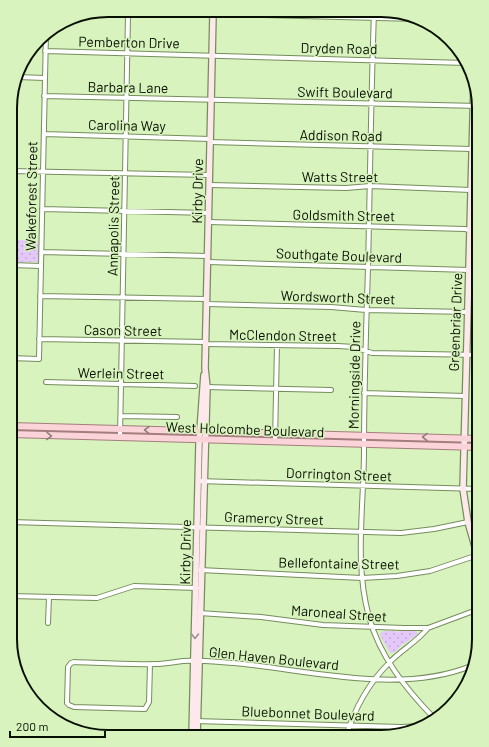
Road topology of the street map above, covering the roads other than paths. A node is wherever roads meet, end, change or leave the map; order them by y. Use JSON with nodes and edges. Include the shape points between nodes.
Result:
{"nodes":[{"id":1,"x":128,"y":17,"type":"edge"},
{"id":2,"x":213,"y":17,"type":"edge"},
{"id":3,"x":336,"y":17,"type":"edge"},
{"id":4,"x":374,"y":18,"type":"junction"},
{"id":5,"x":396,"y":19,"type":"edge"},
{"id":6,"x":46,"y":42,"type":"edge"},
{"id":7,"x":45,"y":52,"type":"junction"},
{"id":8,"x":128,"y":53,"type":"junction"},
{"id":9,"x":212,"y":56,"type":"junction"},
{"id":10,"x":373,"y":60,"type":"junction"},
{"id":11,"x":460,"y":63,"type":"edge"},
{"id":12,"x":22,"y":78,"type":"edge"},
{"id":13,"x":45,"y":78,"type":"junction"},
{"id":14,"x":44,"y":96,"type":"junction"},
{"id":15,"x":127,"y":98,"type":"junction"},
{"id":16,"x":211,"y":99,"type":"junction"},
{"id":17,"x":372,"y":103,"type":"junction"},
{"id":18,"x":472,"y":105,"type":"edge"},
{"id":19,"x":44,"y":134,"type":"junction"},
{"id":20,"x":126,"y":136,"type":"junction"},
{"id":21,"x":210,"y":141,"type":"junction"},
{"id":22,"x":371,"y":146,"type":"junction"},
{"id":23,"x":472,"y":149,"type":"joint"},
{"id":24,"x":17,"y":171,"type":"edge"},
{"id":25,"x":43,"y":172,"type":"junction"},
{"id":26,"x":125,"y":173,"type":"junction"},
{"id":27,"x":209,"y":175,"type":"junction"},
{"id":28,"x":209,"y":185,"type":"junction"},
{"id":29,"x":370,"y":186,"type":"junction"},
{"id":30,"x":471,"y":190,"type":"junction"},
{"id":31,"x":42,"y":209,"type":"junction"},
{"id":32,"x":125,"y":211,"type":"junction"},
{"id":33,"x":209,"y":213,"type":"junction"},
{"id":34,"x":208,"y":222,"type":"junction"},
{"id":35,"x":368,"y":226,"type":"junction"},
{"id":36,"x":470,"y":230,"type":"junction"},
{"id":37,"x":41,"y":252,"type":"junction"},
{"id":38,"x":124,"y":254,"type":"junction"},
{"id":39,"x":208,"y":256,"type":"junction"},
{"id":40,"x":208,"y":262,"type":"junction"},
{"id":41,"x":17,"y":265,"type":"edge"},
{"id":42,"x":41,"y":266,"type":"junction"},
{"id":43,"x":368,"y":267,"type":"junction"},
{"id":44,"x":469,"y":275,"type":"junction"},
{"id":45,"x":472,"y":275,"type":"edge"},
{"id":46,"x":472,"y":277,"type":"edge"},
{"id":47,"x":40,"y":296,"type":"junction"},
{"id":48,"x":123,"y":297,"type":"junction"},
{"id":49,"x":207,"y":301,"type":"junction"},
{"id":50,"x":366,"y":310,"type":"junction"},
{"id":51,"x":468,"y":312,"type":"junction"},
{"id":52,"x":39,"y":339,"type":"junction"},
{"id":53,"x":122,"y":341,"type":"junction"},
{"id":54,"x":206,"y":343,"type":"junction"},
{"id":55,"x":277,"y":345,"type":"junction"},
{"id":56,"x":366,"y":351,"type":"junction"},
{"id":57,"x":466,"y":356,"type":"junction"},
{"id":58,"x":472,"y":356,"type":"edge"},
{"id":59,"x":17,"y":358,"type":"edge"},
{"id":60,"x":46,"y":382,"type":"dead end"},
{"id":61,"x":121,"y":384,"type":"junction"},
{"id":62,"x":195,"y":386,"type":"dead end"},
{"id":63,"x":205,"y":387,"type":"junction"},
{"id":64,"x":276,"y":389,"type":"junction"},
{"id":65,"x":331,"y":390,"type":"dead end"},
{"id":66,"x":364,"y":393,"type":"junction"},
{"id":67,"x":465,"y":396,"type":"junction"},
{"id":68,"x":121,"y":416,"type":"junction"},
{"id":69,"x":177,"y":417,"type":"dead end"},
{"id":70,"x":17,"y":426,"type":"edge"},
{"id":71,"x":120,"y":429,"type":"junction"},
{"id":72,"x":203,"y":431,"type":"junction"},
{"id":73,"x":275,"y":433,"type":"junction"},
{"id":74,"x":17,"y":434,"type":"edge"},
{"id":75,"x":364,"y":436,"type":"junction"},
{"id":76,"x":120,"y":437,"type":"junction"},
{"id":77,"x":464,"y":438,"type":"junction"},
{"id":78,"x":202,"y":439,"type":"junction"},
{"id":79,"x":472,"y":439,"type":"edge"},
{"id":80,"x":275,"y":442,"type":"junction"},
{"id":81,"x":364,"y":444,"type":"junction"},
{"id":82,"x":464,"y":446,"type":"junction"},
{"id":83,"x":472,"y":447,"type":"edge"},
{"id":84,"x":201,"y":481,"type":"junction"},
{"id":85,"x":364,"y":486,"type":"junction"},
{"id":86,"x":463,"y":489,"type":"junction"},
{"id":87,"x":472,"y":489,"type":"edge"},
{"id":88,"x":17,"y":522,"type":"edge"},
{"id":89,"x":468,"y":522,"type":"junction"},
{"id":90,"x":200,"y":527,"type":"junction"},
{"id":91,"x":362,"y":532,"type":"junction"},
{"id":92,"x":472,"y":536,"type":"edge"},
{"id":93,"x":472,"y":559,"type":"edge"},
{"id":94,"x":199,"y":570,"type":"junction"},
{"id":95,"x":362,"y":578,"type":"junction"},
{"id":96,"x":199,"y":588,"type":"junction"},
{"id":97,"x":17,"y":596,"type":"edge"},
{"id":98,"x":49,"y":597,"type":"junction"},
{"id":99,"x":472,"y":612,"type":"edge"},
{"id":100,"x":198,"y":613,"type":"junction"},
{"id":101,"x":48,"y":622,"type":"dead end"},
{"id":102,"x":373,"y":628,"type":"junction"},
{"id":103,"x":428,"y":628,"type":"junction"},
{"id":104,"x":197,"y":662,"type":"junction"},
{"id":105,"x":389,"y":662,"type":"junction"},
{"id":106,"x":150,"y":664,"type":"junction"},
{"id":107,"x":467,"y":667,"type":"edge"},
{"id":108,"x":375,"y":678,"type":"junction"},
{"id":109,"x":400,"y":679,"type":"junction"},
{"id":110,"x":431,"y":715,"type":"edge"},
{"id":111,"x":195,"y":721,"type":"junction"},
{"id":112,"x":350,"y":725,"type":"junction"},
{"id":113,"x":403,"y":727,"type":"edge"},
{"id":114,"x":193,"y":730,"type":"edge"},
{"id":115,"x":196,"y":730,"type":"edge"},
{"id":116,"x":348,"y":730,"type":"edge"}],
"edges":[{"from":1,"to":8,"type":"street","name":"Annapolis Street"},
{"from":2,"to":9,"type":"main road","name":"Kirby Drive"},
{"from":3,"to":4,"type":"street"},
{"from":4,"to":5,"type":"street"},
{"from":4,"to":10,"type":"street","name":"Morningside Drive"},
{"from":6,"to":7,"type":"street","name":"Wakeforest Street"},
{"from":7,"to":8,"type":"street","name":"Pemberton Drive"},
{"from":7,"to":13,"type":"street","name":"Wakeforest Street"},
{"from":8,"to":9,"type":"street","name":"Pemberton Drive"},
{"from":8,"to":15,"type":"street","name":"Annapolis Street"},
{"from":9,"to":10,"type":"street","name":"Dryden Road"},
{"from":9,"to":16,"type":"main road","name":"Kirby Drive"},
{"from":10,"to":11,"type":"street","name":"Dryden Road"},
{"from":10,"to":17,"type":"street","name":"Morningside Drive"},
{"from":12,"to":13,"type":"street"},
{"from":13,"to":14,"type":"street","name":"Wakeforest Street"},
{"from":14,"to":15,"type":"street","name":"Barbara Lane"},
{"from":14,"to":19,"type":"street","name":"Wakeforest Street"},
{"from":15,"to":16,"type":"street","name":"Barbara Lane"},
{"from":15,"to":20,"type":"street","name":"Annapolis Street"},
{"from":16,"to":17,"type":"street","name":"Swift Boulevard"},
{"from":16,"to":21,"type":"main road","name":"Kirby Drive"},
{"from":17,"to":18,"type":"street","name":"Swift Boulevard"},
{"from":17,"to":22,"type":"street","name":"Morningside Drive"},
{"from":19,"to":20,"type":"street","name":"Carolina Way"},
{"from":19,"to":25,"type":"street","name":"Wakeforest Street"},
{"from":20,"to":21,"type":"street","name":"Carolina Way"},
{"from":20,"to":26,"type":"street","name":"Annapolis Street"},
{"from":21,"to":22,"type":"street","name":"Addison Road"},
{"from":21,"to":27,"type":"main road","name":"Kirby Drive"},
{"from":22,"to":23,"type":"street","name":"Addison Road"},
{"from":22,"to":29,"type":"street","name":"Morningside Drive"},
{"from":23,"to":30,"type":"main road","name":"Greenbriar Drive"},
{"from":24,"to":25,"type":"street"},
{"from":25,"to":26,"type":"street"},
{"from":25,"to":31,"type":"street","name":"Wakeforest Street"},
{"from":26,"to":27,"type":"street"},
{"from":26,"to":32,"type":"street","name":"Annapolis Street"},
{"from":27,"to":28,"type":"main road","name":"Kirby Drive"},
{"from":28,"to":29,"type":"street","name":"Watts Street","via":[[346,188]]},
{"from":28,"to":33,"type":"main road","name":"Kirby Drive"},
{"from":29,"to":30,"type":"street","name":"Watts Street"},
{"from":29,"to":35,"type":"street","name":"Morningside Drive"},
{"from":30,"to":36,"type":"main road","name":"Greenbriar Drive"},
{"from":31,"to":32,"type":"street"},
{"from":31,"to":37,"type":"street","name":"Wakeforest Street"},
{"from":32,"to":33,"type":"street"},
{"from":32,"to":38,"type":"street","name":"Annapolis Street"},
{"from":33,"to":34,"type":"main road","name":"Kirby Drive"},
{"from":34,"to":35,"type":"street","name":"Goldsmith Street"},
{"from":34,"to":39,"type":"main road","name":"Kirby Drive"},
{"from":35,"to":36,"type":"street","name":"Goldsmith Street"},
{"from":35,"to":43,"type":"street","name":"Morningside Drive"},
{"from":36,"to":44,"type":"main road","name":"Greenbriar Drive"},
{"from":37,"to":38,"type":"street"},
{"from":37,"to":42,"type":"street","name":"Wakeforest Street"},
{"from":38,"to":39,"type":"street"},
{"from":38,"to":48,"type":"street","name":"Annapolis Street"},
{"from":39,"to":40,"type":"main road","name":"Kirby Drive"},
{"from":40,"to":43,"type":"street","name":"Southgate Boulevard"},
{"from":40,"to":49,"type":"main road","name":"Kirby Drive"},
{"from":41,"to":42,"type":"street"},
{"from":42,"to":47,"type":"street","name":"Wakeforest Street"},
{"from":43,"to":44,"type":"street","name":"Southgate Boulevard"},
{"from":43,"to":50,"type":"street","name":"Morningside Drive"},
{"from":44,"to":45,"type":"street","name":"Southgate Boulevard"},
{"from":44,"to":46,"type":"street","name":"Southgate Boulevard"},
{"from":44,"to":51,"type":"main road","name":"Greenbriar Drive"},
{"from":47,"to":48,"type":"street","name":"Wordsworth Street"},
{"from":47,"to":52,"type":"street","name":"Wakeforest Street"},
{"from":48,"to":49,"type":"street","name":"Wordsworth Street"},
{"from":48,"to":53,"type":"street","name":"Annapolis Street"},
{"from":49,"to":50,"type":"street","name":"Wordsworth Street"},
{"from":49,"to":54,"type":"main road","name":"Kirby Drive"},
{"from":50,"to":51,"type":"street","name":"Wordsworth Street"},
{"from":50,"to":56,"type":"street","name":"Morningside Drive"},
{"from":51,"to":57,"type":"main road","name":"Greenbriar Drive"},
{"from":52,"to":53,"type":"street","name":"Cason Street"},
{"from":52,"to":59,"type":"street","name":"Wakeforest Street","via":[[39,359]]},
{"from":53,"to":54,"type":"street","name":"Cason Street"},
{"from":53,"to":61,"type":"street","name":"Annapolis Street"},
{"from":54,"to":55,"type":"street","name":"McClendon Street"},
{"from":54,"to":63,"type":"main road","name":"Kirby Drive"},
{"from":55,"to":56,"type":"street","name":"McClendon Street","via":[[347,347]]},
{"from":55,"to":64,"type":"street"},
{"from":56,"to":57,"type":"street","name":"McClendon Street"},
{"from":56,"to":66,"type":"street","name":"Morningside Drive"},
{"from":57,"to":58,"type":"street","name":"McClendon Street"},
{"from":57,"to":67,"type":"main road","name":"Greenbriar Drive"},
{"from":60,"to":61,"type":"street","name":"Werlein Street"},
{"from":61,"to":62,"type":"street","name":"Werlein Street"},
{"from":61,"to":68,"type":"street","name":"Annapolis Street"},
{"from":63,"to":64,"type":"street"},
{"from":63,"to":72,"type":"main road","name":"Kirby Drive"},
{"from":64,"to":65,"type":"street"},
{"from":64,"to":73,"type":"street"},
{"from":66,"to":67,"type":"street"},
{"from":66,"to":75,"type":"street","name":"Morningside Drive"},
{"from":67,"to":77,"type":"main road","name":"Greenbriar Drive"},
{"from":68,"to":69,"type":"street"},
{"from":68,"to":71,"type":"street","name":"Annapolis Street"},
{"from":70,"to":71,"type":"main road","name":"West Holcombe Boulevard"},
{"from":72,"to":71,"type":"main road","name":"West Holcombe Boulevard","one_way":true},
{"from":71,"to":76,"type":"street","name":"Annapolis Street"},
{"from":72,"to":73,"type":"main road","name":"West Holcombe Boulevard"},
{"from":72,"to":78,"type":"main road","name":"Kirby Drive"},
{"from":73,"to":75,"type":"main road","name":"West Holcombe Boulevard"},
{"from":73,"to":80,"type":"street"},
{"from":74,"to":76,"type":"main road","name":"West Holcombe Boulevard","one_way":true},
{"from":77,"to":75,"type":"main road","name":"West Holcombe Boulevard","one_way":true},
{"from":75,"to":81,"type":"street","name":"Morningside Drive"},
{"from":76,"to":78,"type":"main road","name":"West Holcombe Boulevard"},
{"from":77,"to":79,"type":"main road","name":"West Holcombe Boulevard"},
{"from":77,"to":82,"type":"main road","name":"Greenbriar Drive"},
{"from":78,"to":80,"type":"main road","name":"West Holcombe Boulevard"},
{"from":78,"to":84,"type":"main road","name":"Kirby Drive"},
{"from":80,"to":81,"type":"main road","name":"West Holcombe Boulevard"},
{"from":81,"to":82,"type":"main road","name":"West Holcombe Boulevard"},
{"from":81,"to":85,"type":"street","name":"Morningside Drive"},
{"from":82,"to":83,"type":"main road","name":"West Holcombe Boulevard"},
{"from":82,"to":86,"type":"main road","name":"Greenbriar Drive"},
{"from":84,"to":85,"type":"street","name":"Dorrington Street"},
{"from":84,"to":90,"type":"main road","name":"Kirby Drive"},
{"from":85,"to":86,"type":"street","name":"Dorrington Street"},
{"from":85,"to":91,"type":"street","name":"Morningside Drive"},
{"from":86,"to":87,"type":"street","name":"Dorrington Street"},
{"from":86,"to":89,"type":"main road","name":"Greenbriar Drive"},
{"from":88,"to":90,"type":"street","name":"Gramercy Street"},
{"from":89,"to":91,"type":"street","name":"Gramercy Street","via":[[401,533]]},
{"from":89,"to":92,"type":"main road","name":"Greenbriar Drive"},
{"from":90,"to":91,"type":"street","name":"Gramercy Street"},
{"from":90,"to":94,"type":"main road","name":"Kirby Drive"},
{"from":91,"to":95,"type":"street","name":"Morningside Drive"},
{"from":93,"to":95,"type":"street","name":"Bellefontaine Street","via":[[413,574]]},
{"from":94,"to":95,"type":"street","name":"Bellefontaine Street"},
{"from":94,"to":96,"type":"main road","name":"Kirby Drive"},
{"from":95,"to":102,"type":"street","name":"Morningside Drive"},
{"from":96,"to":98,"type":"street","via":[[134,586],[97,598]]},
{"from":96,"to":100,"type":"main road","name":"Kirby Drive"},
{"from":97,"to":98,"type":"street"},
{"from":98,"to":101,"type":"street"},
{"from":99,"to":103,"type":"street","name":"Maroneal Street"},
{"from":100,"to":102,"type":"street","name":"Maroneal Street"},
{"from":100,"to":104,"type":"main road","name":"Kirby Drive"},
{"from":102,"to":103,"type":"street","name":"Maroneal Street"},
{"from":102,"to":105,"type":"street","name":"Morningside Drive"},
{"from":103,"to":105,"type":"street"},
{"from":104,"to":106,"type":"street","name":"Glen Haven Boulevard"},
{"from":104,"to":108,"type":"street","name":"Glen Haven Boulevard","via":[[234,663],[306,673]]},
{"from":104,"to":111,"type":"main road","name":"Kirby Drive"},
{"from":105,"to":108,"type":"street"},
{"from":105,"to":109,"type":"street","name":"Morningside Drive"},
{"from":106,"to":106,"type":"street","name":"Glen Haven Boulevard","via":[[148,705],[143,709],[72,707],[67,703],[68,667],[71,663]]},
{"from":107,"to":109,"type":"street","name":"Glen Haven Boulevard","via":[[432,677]]},
{"from":108,"to":109,"type":"street","name":"Glen Haven Boulevard"},
{"from":108,"to":112,"type":"street"},
{"from":109,"to":110,"type":"street","name":"Morningside Drive"},
{"from":111,"to":112,"type":"street","name":"Bluebonnet Boulevard"},
{"from":111,"to":114,"type":"main road","name":"Kirby Drive"},
{"from":111,"to":115,"type":"main road","name":"Kirby Drive"},
{"from":112,"to":113,"type":"street","name":"Bluebonnet Boulevard"},
{"from":112,"to":116,"type":"street"}]}
